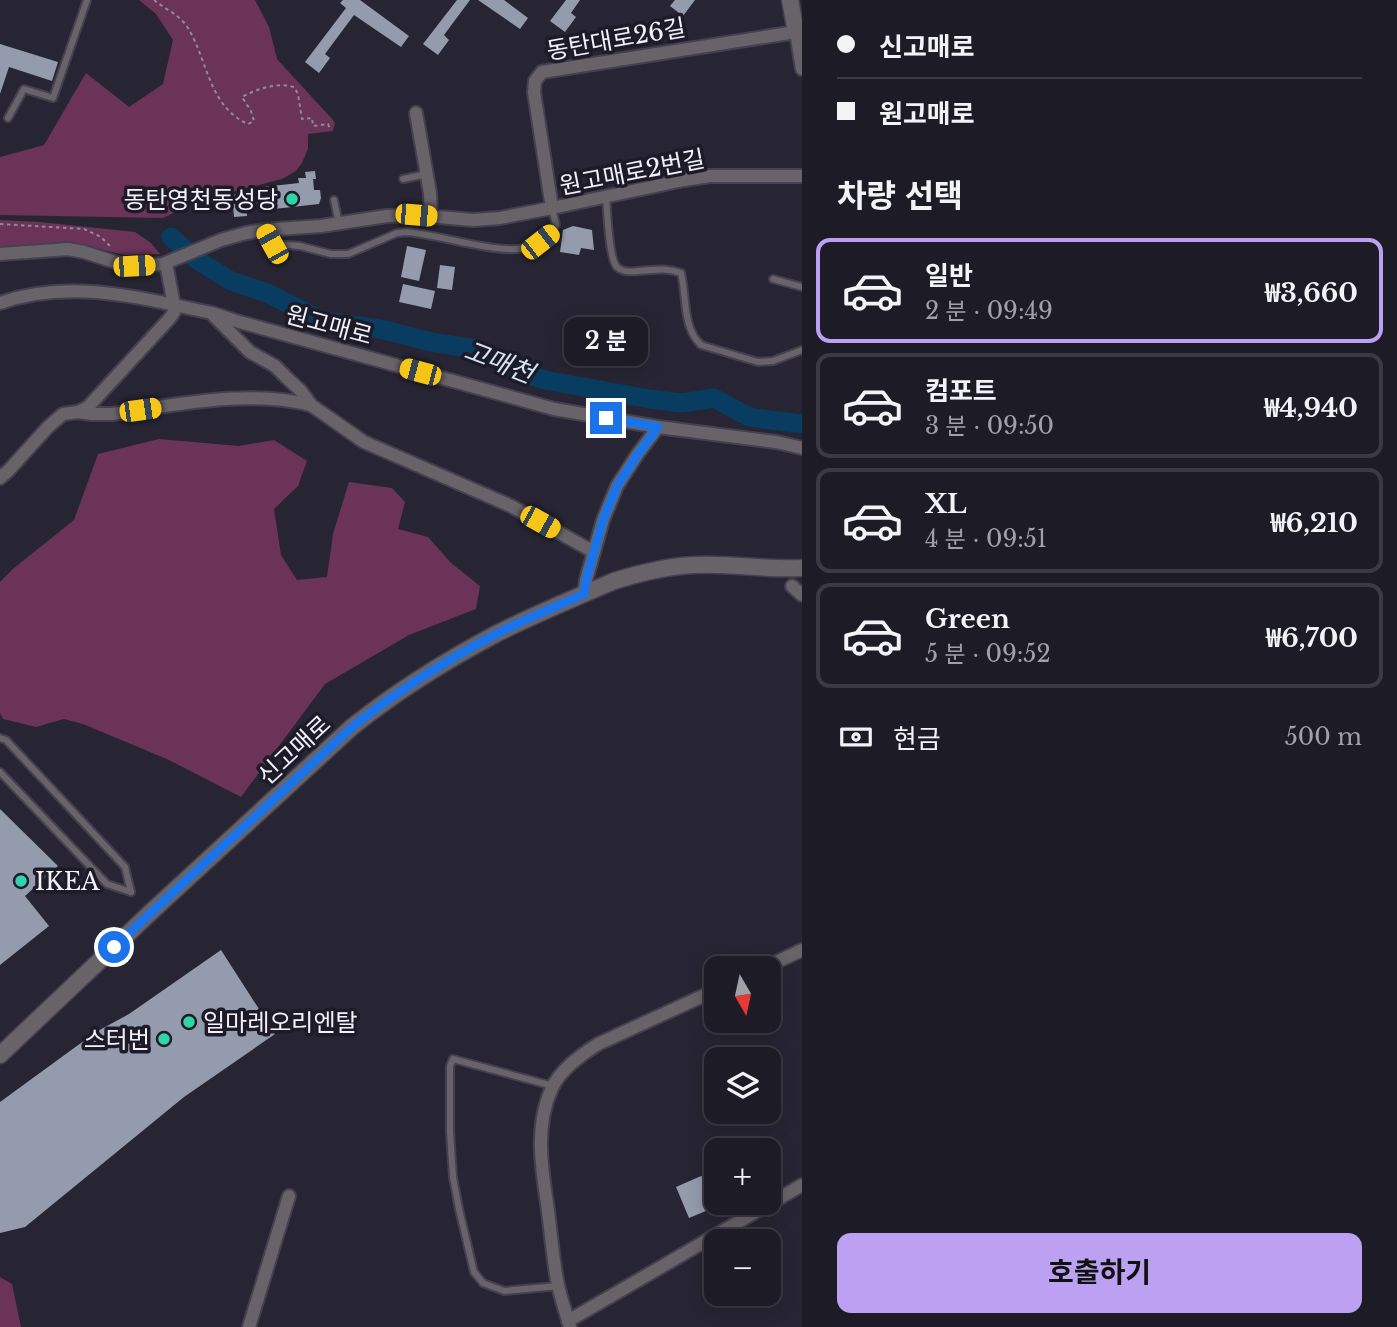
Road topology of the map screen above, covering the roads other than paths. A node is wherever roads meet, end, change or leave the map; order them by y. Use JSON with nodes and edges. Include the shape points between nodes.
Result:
{"nodes":[{"id":1,"x":87,"y":0,"type":"edge"},
{"id":2,"x":790,"y":0,"type":"edge"},
{"id":3,"x":799,"y":32,"type":"edge"},
{"id":4,"x":802,"y":69,"type":"edge"},
{"id":5,"x":415,"y":113,"type":"dead end"},
{"id":6,"x":8,"y":118,"type":"dead end"},
{"id":7,"x":426,"y":174,"type":"junction"},
{"id":8,"x":802,"y":176,"type":"edge"},
{"id":9,"x":403,"y":179,"type":"dead end"},
{"id":10,"x":606,"y":197,"type":"junction"},
{"id":11,"x":334,"y":200,"type":"dead end"},
{"id":12,"x":552,"y":208,"type":"junction"},
{"id":13,"x":431,"y":216,"type":"junction"},
{"id":14,"x":339,"y":224,"type":"junction"},
{"id":15,"x":264,"y":230,"type":"junction"},
{"id":16,"x":0,"y":254,"type":"edge"},
{"id":17,"x":169,"y":262,"type":"junction"},
{"id":18,"x":773,"y":279,"type":"dead end"},
{"id":19,"x":802,"y":287,"type":"edge"},
{"id":20,"x":0,"y":303,"type":"edge"},
{"id":21,"x":174,"y":304,"type":"junction"},
{"id":22,"x":212,"y":313,"type":"junction"},
{"id":23,"x":802,"y":350,"type":"edge"},
{"id":24,"x":311,"y":405,"type":"junction"},
{"id":25,"x":78,"y":412,"type":"junction"},
{"id":26,"x":658,"y":427,"type":"junction"},
{"id":27,"x":802,"y":448,"type":"edge"},
{"id":28,"x":0,"y":478,"type":"edge"},
{"id":29,"x":594,"y":552,"type":"junction"},
{"id":30,"x":802,"y":568,"type":"edge"},
{"id":31,"x":584,"y":594,"type":"junction"},
{"id":32,"x":0,"y":738,"type":"edge"},
{"id":33,"x":0,"y":772,"type":"edge"},
{"id":34,"x":802,"y":950,"type":"edge"},
{"id":35,"x":781,"y":960,"type":"edge"},
{"id":36,"x":704,"y":995,"type":"edge"},
{"id":37,"x":0,"y":1055,"type":"edge"},
{"id":38,"x":553,"y":1086,"type":"junction"},
{"id":39,"x":802,"y":1185,"type":"edge"},
{"id":40,"x":289,"y":1196,"type":"dead end"},
{"id":41,"x":558,"y":1286,"type":"junction"},
{"id":42,"x":569,"y":1324,"type":"edge"},
{"id":43,"x":249,"y":1327,"type":"edge"}],
"edges":[{"from":1,"to":6,"type":"lane","via":[[53,97],[24,89]]},
{"from":2,"to":3,"type":"street"},
{"from":3,"to":4,"type":"street"},
{"from":3,"to":12,"type":"street","name":"동탄대로26길","via":[[542,72],[534,92]]},
{"from":5,"to":7,"type":"street"},
{"from":7,"to":9,"type":"lane"},
{"from":7,"to":13,"type":"street"},
{"from":8,"to":10,"type":"street","name":"원고매로2번길","via":[[710,176]]},
{"from":10,"to":12,"type":"street","name":"원고매로2번길"},
{"from":10,"to":23,"type":"lane","via":[[614,263],[620,270],[669,268],[681,273],[691,330],[701,345],[758,362]]},
{"from":11,"to":14,"type":"lane"},
{"from":12,"to":13,"type":"street","via":[[473,220]]},
{"from":12,"to":15,"type":"lane","name":"원고매로2번길","via":[[556,225],[552,232],[519,249],[501,250],[407,232],[348,254],[331,254],[272,244]]},
{"from":13,"to":14,"type":"street","via":[[387,216]]},
{"from":14,"to":15,"type":"street"},
{"from":15,"to":17,"type":"street"},
{"from":16,"to":17,"type":"street","via":[[51,249],[84,252],[134,266]]},
{"from":17,"to":21,"type":"street"},
{"from":18,"to":19,"type":"lane"},
{"from":20,"to":21,"type":"street","via":[[86,290]]},
{"from":21,"to":22,"type":"street","name":"원고매로"},
{"from":21,"to":25,"type":"street","via":[[170,318],[88,407]]},
{"from":22,"to":24,"type":"street","via":[[250,352],[275,366]]},
{"from":22,"to":26,"type":"street","name":"원고매로","via":[[554,409]]},
{"from":24,"to":25,"type":"street","via":[[236,398],[112,414]]},
{"from":24,"to":29,"type":"street","via":[[364,442],[511,506]]},
{"from":25,"to":28,"type":"street","via":[[63,414]]},
{"from":26,"to":27,"type":"street","name":"원고매로"},
{"from":26,"to":29,"type":"street","via":[[617,486]]},
{"from":29,"to":31,"type":"street"},
{"from":30,"to":31,"type":"street","name":"신고매로","via":[[671,567],[614,581]]},
{"from":31,"to":37,"type":"street","name":"신고매로","via":[[431,670],[376,708]]},
{"from":32,"to":33,"type":"lane","via":[[125,867],[131,891],[107,884]]},
{"from":34,"to":35,"type":"street"},
{"from":36,"to":38,"type":"street","via":[[581,1054]]},
{"from":38,"to":41,"type":"street","via":[[545,1106],[541,1163]]},
{"from":38,"to":41,"type":"lane","via":[[453,1059],[450,1066],[453,1177],[474,1272],[483,1283],[504,1291]]},
{"from":39,"to":42,"type":"street"},
{"from":40,"to":43,"type":"street"},
{"from":41,"to":42,"type":"street"}]}
